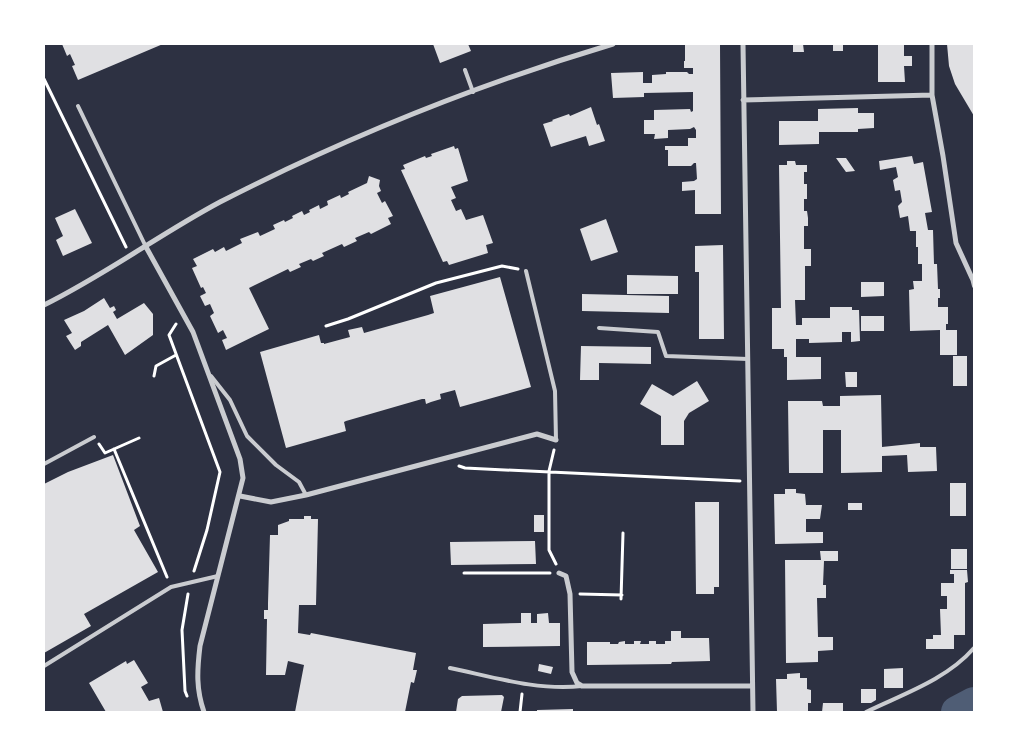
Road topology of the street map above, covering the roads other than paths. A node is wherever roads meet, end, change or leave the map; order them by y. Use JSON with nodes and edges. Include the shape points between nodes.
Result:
{"nodes":[{"id":1,"x":613,"y":44,"type":"edge"},
{"id":2,"x":743,"y":44,"type":"edge"},
{"id":3,"x":932,"y":44,"type":"edge"},
{"id":4,"x":464,"y":70,"type":"dead end"},
{"id":5,"x":473,"y":92,"type":"junction"},
{"id":6,"x":932,"y":95,"type":"junction"},
{"id":7,"x":744,"y":100,"type":"junction"},
{"id":8,"x":78,"y":106,"type":"dead end"},
{"id":9,"x":146,"y":247,"type":"junction"},
{"id":10,"x":526,"y":270,"type":"road end"},
{"id":11,"x":972,"y":278,"type":"joint"},
{"id":12,"x":974,"y":286,"type":"edge"},
{"id":13,"x":44,"y":306,"type":"edge"},
{"id":14,"x":598,"y":328,"type":"dead end"},
{"id":15,"x":748,"y":359,"type":"junction"},
{"id":16,"x":209,"y":374,"type":"junction"},
{"id":17,"x":94,"y":437,"type":"road end"},
{"id":18,"x":556,"y":440,"type":"joint"},
{"id":19,"x":44,"y":464,"type":"edge"},
{"id":20,"x":306,"y":495,"type":"junction"},
{"id":21,"x":240,"y":496,"type":"junction"},
{"id":22,"x":559,"y":573,"type":"road end"},
{"id":23,"x":218,"y":576,"type":"junction"},
{"id":24,"x":974,"y":648,"type":"edge"},
{"id":25,"x":44,"y":666,"type":"edge"},
{"id":26,"x":450,"y":668,"type":"dead end"},
{"id":27,"x":582,"y":686,"type":"junction"},
{"id":28,"x":752,"y":686,"type":"junction"},
{"id":29,"x":204,"y":712,"type":"edge"},
{"id":30,"x":753,"y":712,"type":"edge"},
{"id":31,"x":866,"y":712,"type":"edge"}],
"edges":[{"from":1,"to":5,"type":"street"},
{"from":2,"to":7,"type":"street"},
{"from":3,"to":6,"type":"street"},
{"from":4,"to":5,"type":"lane"},
{"from":5,"to":9,"type":"street","via":[[357,136],[220,202]]},
{"from":6,"to":7,"type":"street"},
{"from":6,"to":11,"type":"street","via":[[956,242]]},
{"from":7,"to":15,"type":"street"},
{"from":8,"to":9,"type":"lane"},
{"from":9,"to":13,"type":"street"},
{"from":9,"to":16,"type":"street","via":[[193,332]]},
{"from":10,"to":18,"type":"lane","via":[[555,391]]},
{"from":11,"to":12,"type":"lane"},
{"from":14,"to":15,"type":"lane","via":[[658,332],[666,356]]},
{"from":15,"to":28,"type":"street"},
{"from":16,"to":20,"type":"lane","via":[[230,400],[247,436],[276,465],[299,482]]},
{"from":16,"to":21,"type":"street","via":[[240,459],[243,478]]},
{"from":17,"to":19,"type":"lane"},
{"from":18,"to":20,"type":"street","via":[[537,434]]},
{"from":20,"to":21,"type":"street","via":[[271,502]]},
{"from":21,"to":23,"type":"street"},
{"from":22,"to":27,"type":"street","via":[[566,576],[570,594],[572,672],[577,684]]},
{"from":23,"to":25,"type":"lane","via":[[171,587]]},
{"from":23,"to":29,"type":"street","via":[[197,670]]},
{"from":24,"to":31,"type":"lane","via":[[948,672]]},
{"from":26,"to":27,"type":"lane","via":[[523,683],[563,688]]},
{"from":27,"to":28,"type":"street"},
{"from":28,"to":30,"type":"street"}]}
